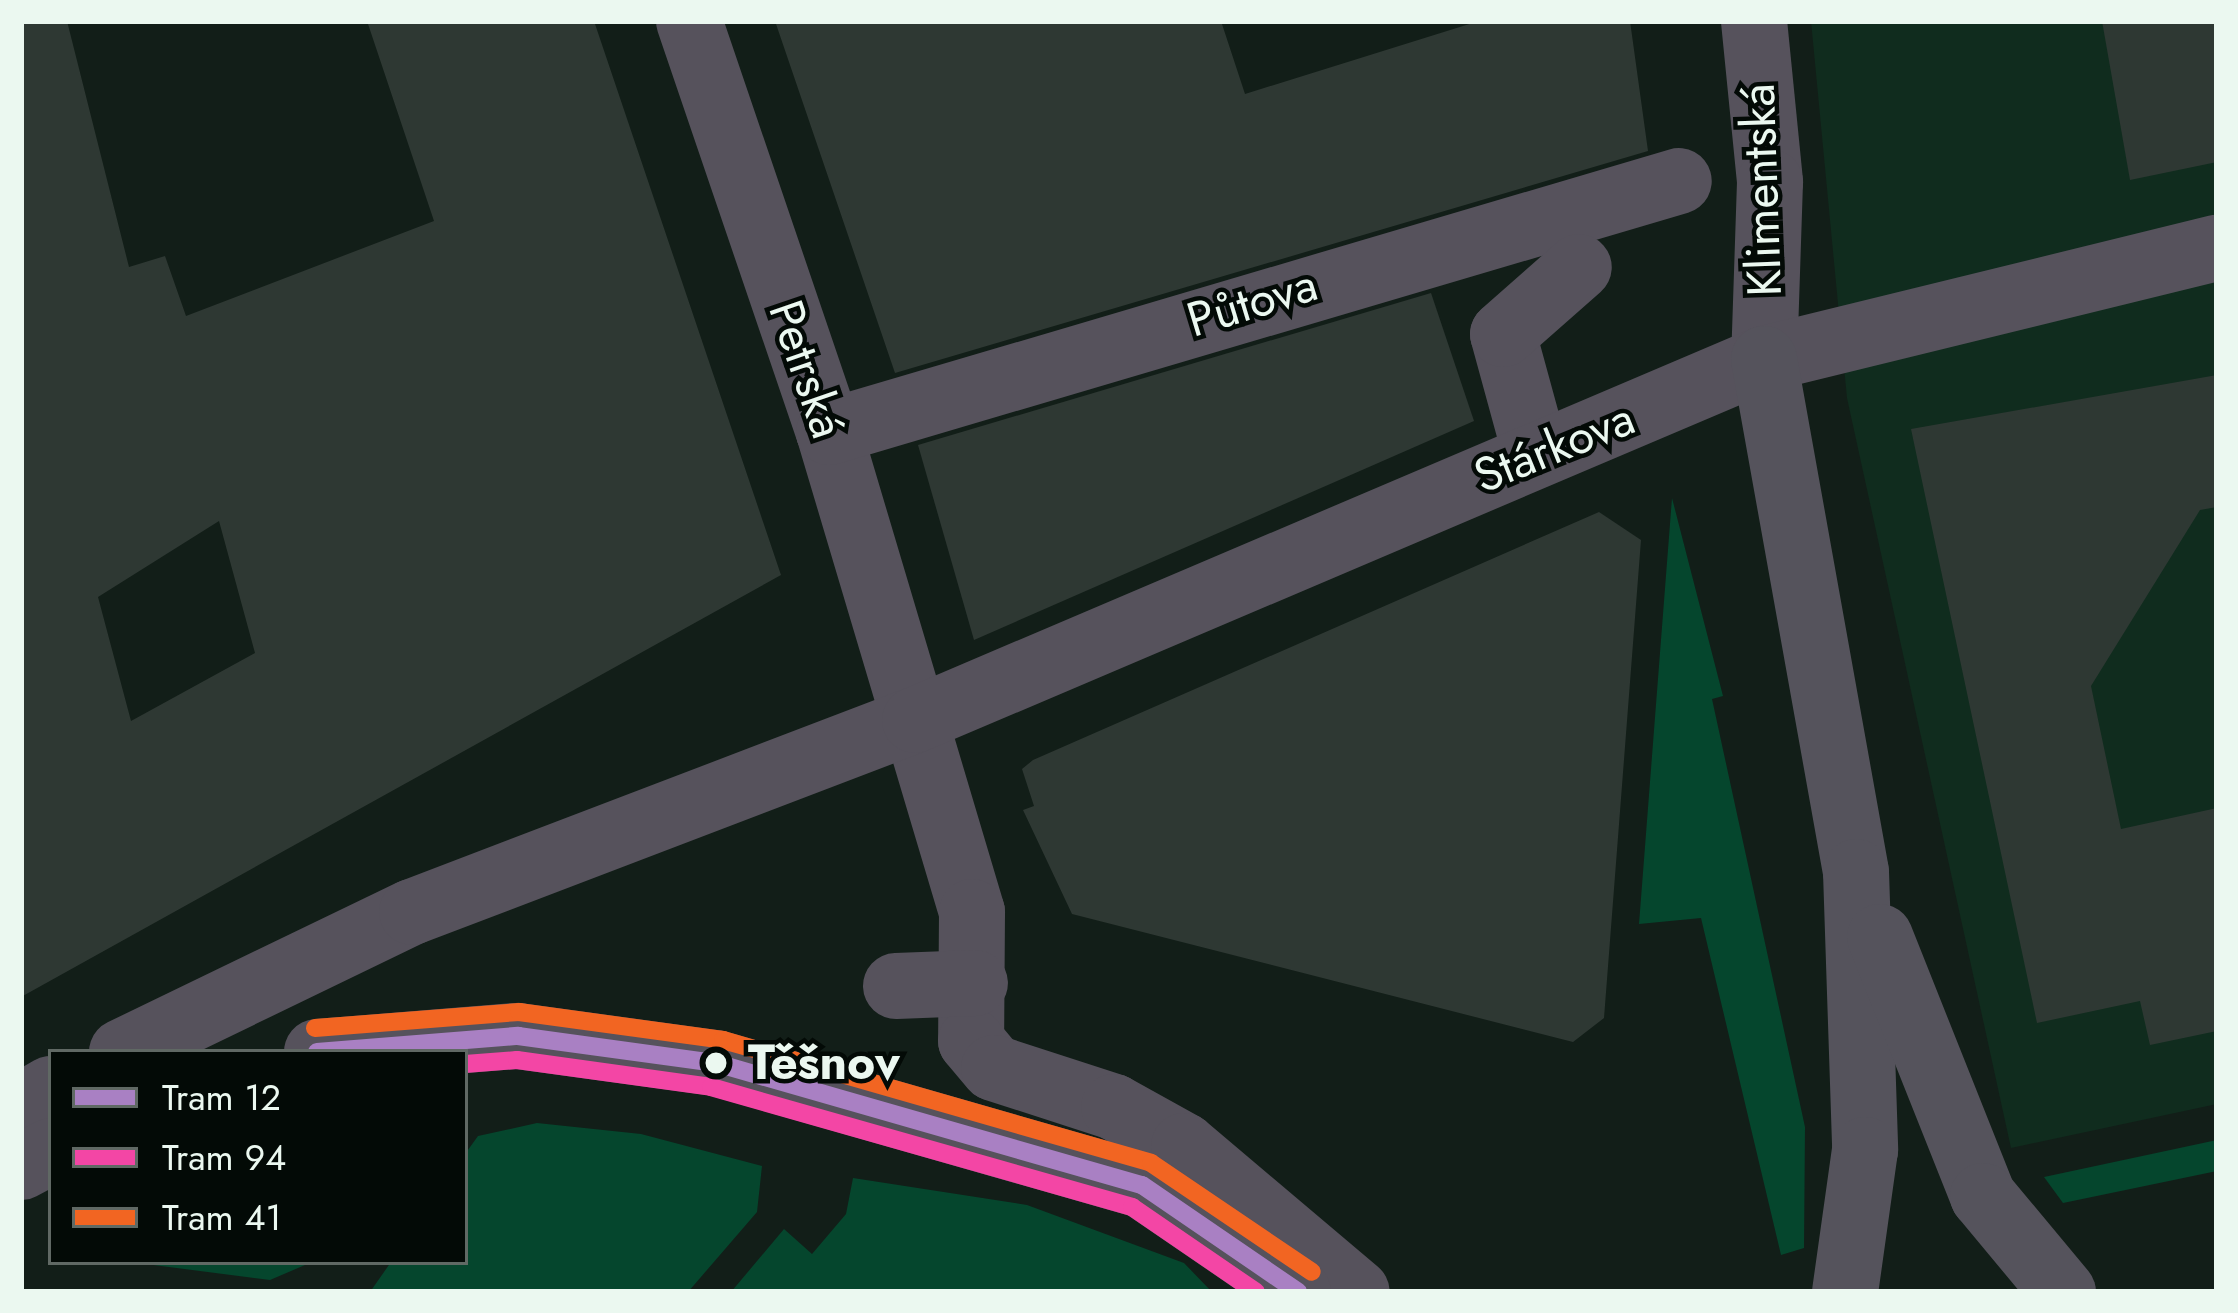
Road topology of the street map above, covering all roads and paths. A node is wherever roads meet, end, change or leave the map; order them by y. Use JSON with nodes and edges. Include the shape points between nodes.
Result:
{"nodes":[{"id":1,"x":689,"y":21,"type":"edge"},
{"id":2,"x":1754,"y":21,"type":"edge"},
{"id":3,"x":1679,"y":181,"type":"dead end"},
{"id":4,"x":2217,"y":248,"type":"edge"},
{"id":5,"x":1579,"y":267,"type":"dead end"},
{"id":6,"x":1764,"y":359,"type":"junction"},
{"id":7,"x":829,"y":432,"type":"junction"},
{"id":8,"x":1535,"y":451,"type":"junction"},
{"id":9,"x":915,"y":720,"type":"junction"},
{"id":10,"x":1856,"y":872,"type":"junction"},
{"id":11,"x":975,"y":983,"type":"junction"},
{"id":12,"x":896,"y":986,"type":"dead end"},
{"id":13,"x":128,"y":1049,"type":"edge"},
{"id":14,"x":355,"y":1049,"type":"edge"},
{"id":15,"x":48,"y":1091,"type":"edge"},
{"id":16,"x":21,"y":1106,"type":"edge"},
{"id":17,"x":48,"y":1153,"type":"edge"},
{"id":18,"x":21,"y":1167,"type":"edge"},
{"id":19,"x":1298,"y":1292,"type":"edge"},
{"id":20,"x":1358,"y":1292,"type":"edge"},
{"id":21,"x":1845,"y":1292,"type":"edge"},
{"id":22,"x":2063,"y":1292,"type":"edge"}],
"edges":[{"from":1,"to":7,"type":"street","name":"Petrská"},
{"from":2,"to":6,"type":"street","name":"Klimentská","via":[[1770,182]]},
{"from":3,"to":7,"type":"street","name":"Půtova"},
{"from":4,"to":6,"type":"street","name":"Stárkova"},
{"from":5,"to":8,"type":"street","via":[[1503,334]]},
{"from":6,"to":8,"type":"street","name":"Stárkova"},
{"from":6,"to":10,"type":"main road"},
{"from":7,"to":9,"type":"street","name":"Petrská"},
{"from":8,"to":9,"type":"street","name":"Stárkova"},
{"from":9,"to":11,"type":"street","via":[[972,912]]},
{"from":9,"to":13,"type":"street","via":[[412,912]]},
{"from":10,"to":21,"type":"main road","via":[[1865,1150]]},
{"from":10,"to":22,"type":"main road","via":[[1952,1131],[2005,1229]]},
{"from":11,"to":12,"type":"street"},
{"from":11,"to":20,"type":"street","via":[[968,1024],[981,1058],[1184,1146]]},
{"from":14,"to":19,"type":"street","via":[[518,1036],[716,1064],[1142,1185]]},
{"from":15,"to":16,"type":"street"},
{"from":17,"to":18,"type":"street"}]}
